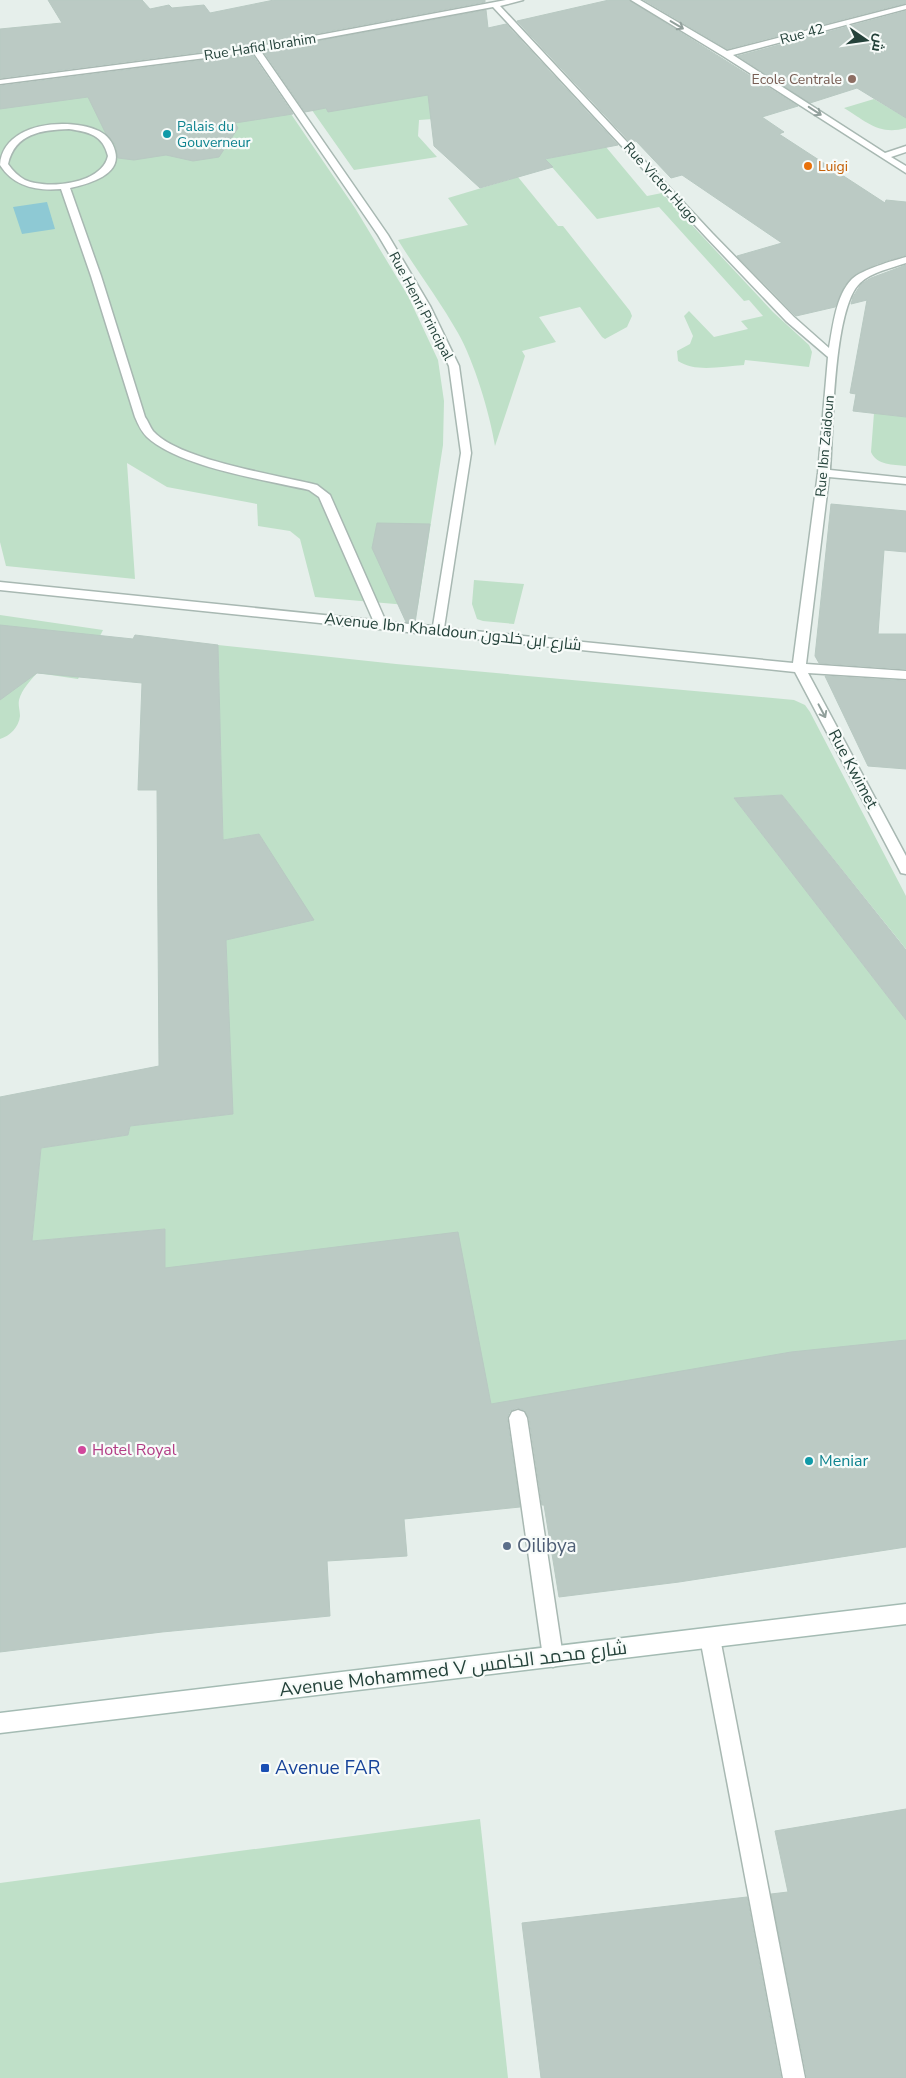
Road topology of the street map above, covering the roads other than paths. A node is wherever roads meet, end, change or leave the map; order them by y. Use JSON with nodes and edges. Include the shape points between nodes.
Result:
{"nodes":[{"id":1,"x":519,"y":0,"type":"edge"},
{"id":2,"x":635,"y":0,"type":"edge"},
{"id":3,"x":494,"y":4,"type":"junction"},
{"id":4,"x":906,"y":7,"type":"edge"},
{"id":5,"x":255,"y":49,"type":"junction"},
{"id":6,"x":726,"y":54,"type":"junction"},
{"id":7,"x":0,"y":82,"type":"edge"},
{"id":8,"x":906,"y":149,"type":"edge"},
{"id":9,"x":884,"y":156,"type":"junction"},
{"id":10,"x":906,"y":170,"type":"edge"},
{"id":11,"x":65,"y":186,"type":"junction"},
{"id":12,"x":906,"y":260,"type":"edge"},
{"id":13,"x":833,"y":356,"type":"junction"},
{"id":14,"x":824,"y":473,"type":"junction"},
{"id":15,"x":906,"y":481,"type":"edge"},
{"id":16,"x":0,"y":586,"type":"edge"},
{"id":17,"x":381,"y":625,"type":"junction"},
{"id":18,"x":438,"y":630,"type":"junction"},
{"id":19,"x":799,"y":668,"type":"junction"},
{"id":20,"x":906,"y":675,"type":"edge"},
{"id":21,"x":906,"y":869,"type":"edge"},
{"id":22,"x":518,"y":1418,"type":"dead end"},
{"id":23,"x":906,"y":1614,"type":"edge"},
{"id":24,"x":710,"y":1638,"type":"junction"},
{"id":25,"x":554,"y":1657,"type":"junction"},
{"id":26,"x":0,"y":1723,"type":"edge"},
{"id":27,"x":794,"y":2078,"type":"edge"}],
"edges":[{"from":1,"to":3,"type":"street","name":"Rue Hafid Ibrahim"},
{"from":2,"to":6,"type":"street","one_way":true},
{"from":3,"to":5,"type":"street","name":"Rue Hafid Ibrahim"},
{"from":3,"to":13,"type":"street","name":"Rue Victor Hugo","via":[[709,236],[790,319]]},
{"from":4,"to":6,"type":"street","name":"Rue 42"},
{"from":5,"to":7,"type":"street","name":"Rue Hafid Ibrahim"},
{"from":5,"to":18,"type":"street","name":"Rue Henri Principal","via":[[382,235],[424,306],[454,366],[466,453]]},
{"from":6,"to":9,"type":"street","one_way":true},
{"from":8,"to":9,"type":"street"},
{"from":9,"to":10,"type":"street"},
{"from":11,"to":11,"type":"street","via":[[103,173],[110,165],[112,153],[100,135],[80,128],[47,128],[25,135],[10,146],[4,164],[13,177],[30,185]]},
{"from":11,"to":17,"type":"street","via":[[140,417],[150,434],[169,447],[201,460],[313,487],[324,495]]},
{"from":12,"to":13,"type":"street","name":"Rue Ibn Zaidoun","via":[[870,272],[856,281],[842,305]]},
{"from":13,"to":14,"type":"street","name":"Rue Ibn Zaidoun"},
{"from":14,"to":15,"type":"street"},
{"from":14,"to":19,"type":"street","name":"Rue Ibn Zaidoun"},
{"from":16,"to":17,"type":"street","name":"Avenue Ibn Khaldoun شارع ابن خلدون"},
{"from":17,"to":18,"type":"street","name":"Avenue Ibn Khaldoun شارع ابن خلدون"},
{"from":18,"to":19,"type":"street","name":"Avenue Ibn Khaldoun شارع ابن خلدون"},
{"from":19,"to":20,"type":"street","name":"Avenue Ibn Khaldoun شارع ابن خلدون"},
{"from":19,"to":21,"type":"street","name":"Rue Kwimet","one_way":true},
{"from":22,"to":25,"type":"street"},
{"from":23,"to":24,"type":"street","name":"Avenue Mohammed V شارع محمد الخامس"},
{"from":24,"to":25,"type":"street","name":"Avenue Mohammed V شارع محمد الخامس"},
{"from":24,"to":27,"type":"street"},
{"from":25,"to":26,"type":"street","name":"Avenue Mohammed V شارع محمد الخامس"}]}
